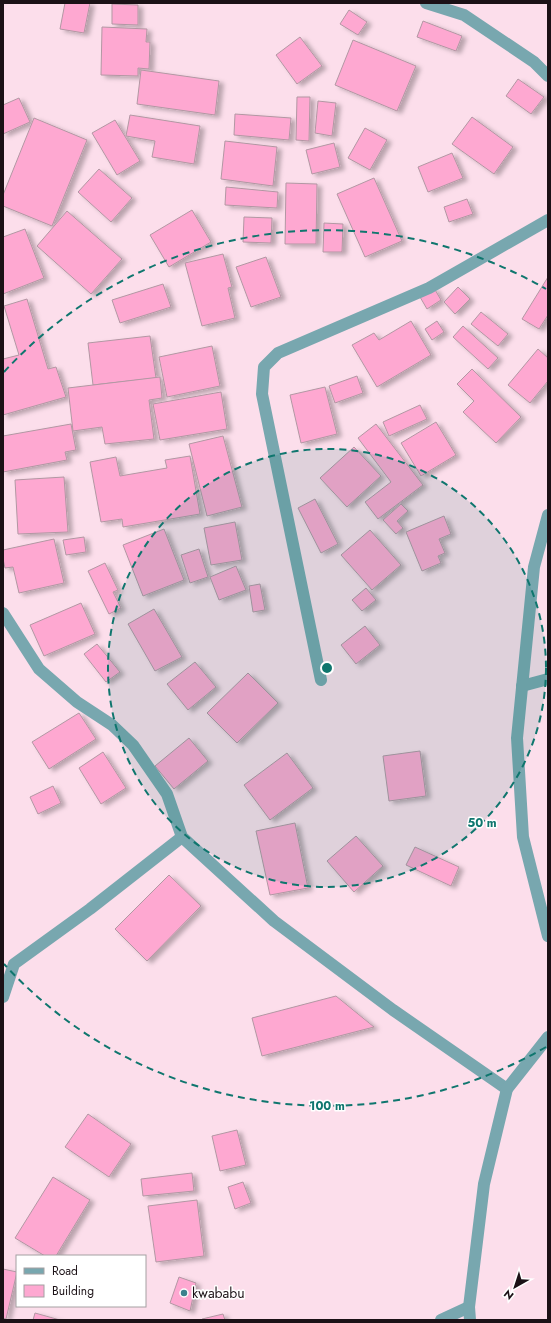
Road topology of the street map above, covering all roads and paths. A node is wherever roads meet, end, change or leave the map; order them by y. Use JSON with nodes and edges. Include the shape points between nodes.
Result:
{"nodes":[{"id":1,"x":426,"y":3,"type":"edge"},
{"id":2,"x":548,"y":76,"type":"edge"},
{"id":3,"x":548,"y":220,"type":"edge"},
{"id":4,"x":548,"y":515,"type":"edge"},
{"id":5,"x":3,"y":613,"type":"edge"},
{"id":6,"x":548,"y":679,"type":"edge"},
{"id":7,"x":321,"y":680,"type":"dead end"},
{"id":8,"x":522,"y":686,"type":"junction"},
{"id":9,"x":182,"y":837,"type":"junction"},
{"id":10,"x":548,"y":936,"type":"edge"},
{"id":11,"x":3,"y":997,"type":"edge"},
{"id":12,"x":548,"y":1037,"type":"edge"},
{"id":13,"x":507,"y":1089,"type":"junction"},
{"id":14,"x":469,"y":1307,"type":"junction"},
{"id":15,"x":441,"y":1320,"type":"edge"},
{"id":16,"x":470,"y":1320,"type":"edge"}],
"edges":[{"from":1,"to":2,"type":"street","via":[[464,15],[534,62]]},
{"from":3,"to":7,"type":"street","via":[[429,288],[278,353],[264,367],[262,394]]},
{"from":4,"to":8,"type":"street","via":[[534,567]]},
{"from":5,"to":9,"type":"street","via":[[39,669],[76,702],[112,725],[133,745],[167,794]]},
{"from":6,"to":8,"type":"street"},
{"from":8,"to":10,"type":"street","via":[[517,738],[523,837]]},
{"from":9,"to":11,"type":"street","via":[[14,964]]},
{"from":9,"to":13,"type":"street","via":[[274,921],[393,1010]]},
{"from":12,"to":13,"type":"street"},
{"from":13,"to":14,"type":"street","via":[[484,1184]]},
{"from":14,"to":15,"type":"street"},
{"from":14,"to":16,"type":"street"}]}
